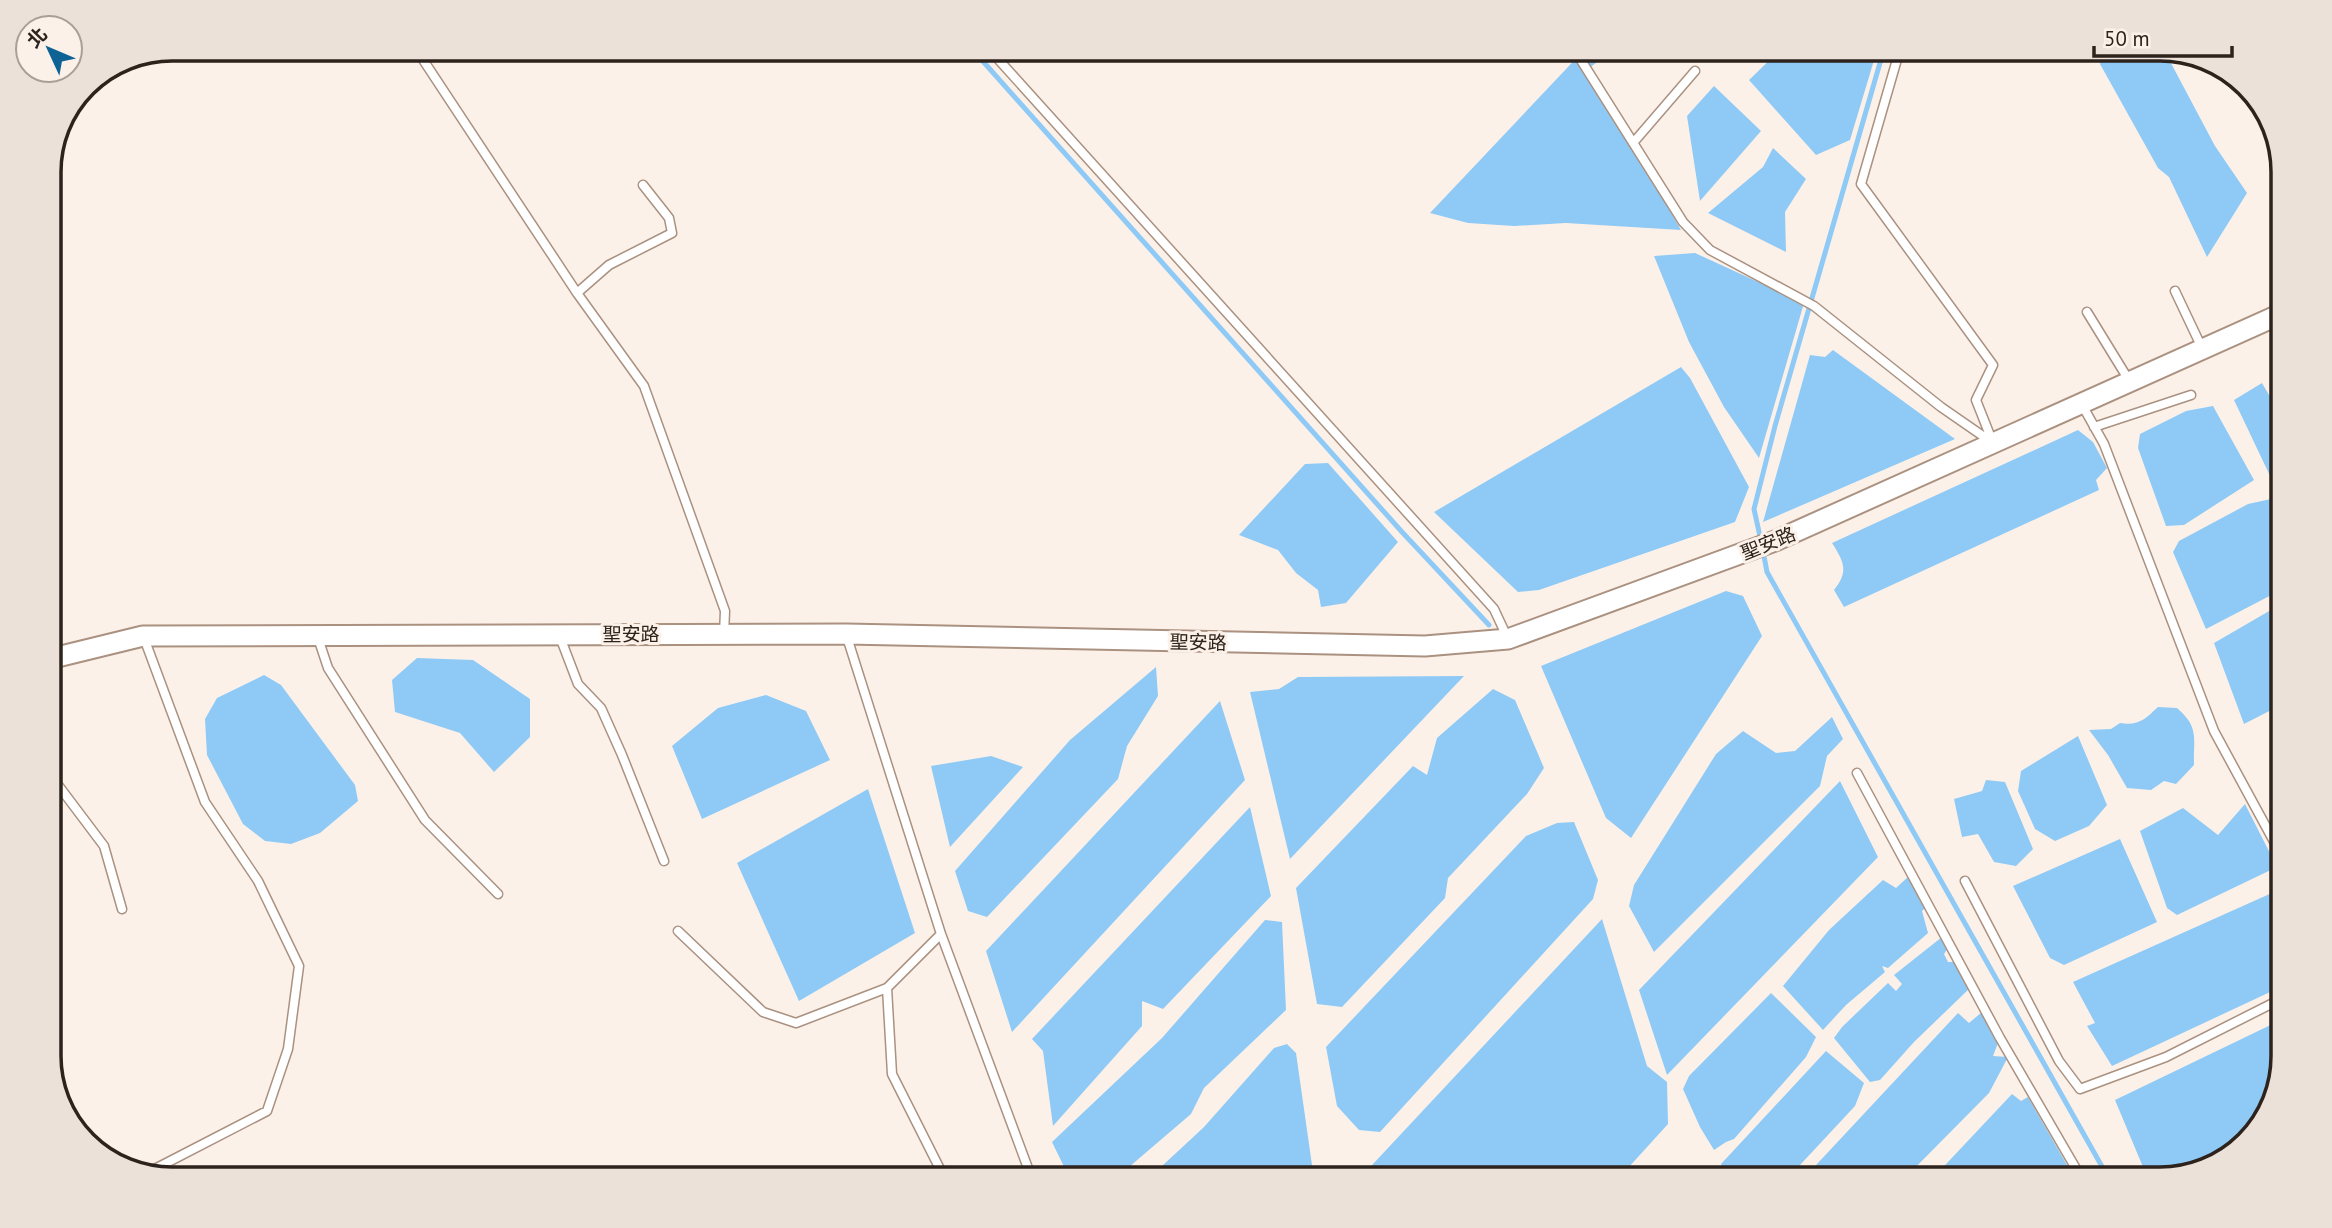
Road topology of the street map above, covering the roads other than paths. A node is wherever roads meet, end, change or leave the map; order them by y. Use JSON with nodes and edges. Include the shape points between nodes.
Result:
{"nodes":[{"id":1,"x":424,"y":61,"type":"edge"},
{"id":2,"x":1000,"y":61,"type":"edge"},
{"id":3,"x":1582,"y":61,"type":"edge"},
{"id":4,"x":1897,"y":61,"type":"edge"},
{"id":5,"x":1695,"y":71,"type":"dead end"},
{"id":6,"x":1633,"y":143,"type":"junction"},
{"id":7,"x":643,"y":185,"type":"dead end"},
{"id":8,"x":2175,"y":291,"type":"dead end"},
{"id":9,"x":576,"y":293,"type":"junction"},
{"id":10,"x":2087,"y":313,"type":"dead end"},
{"id":11,"x":2271,"y":318,"type":"edge"},
{"id":12,"x":2203,"y":349,"type":"junction"},
{"id":13,"x":2130,"y":382,"type":"junction"},
{"id":14,"x":2191,"y":394,"type":"dead end"},
{"id":15,"x":2081,"y":403,"type":"junction"},
{"id":16,"x":2094,"y":427,"type":"junction"},
{"id":17,"x":1993,"y":443,"type":"junction"},
{"id":18,"x":558,"y":634,"type":"junction"},
{"id":19,"x":724,"y":634,"type":"junction"},
{"id":20,"x":846,"y":634,"type":"junction"},
{"id":21,"x":317,"y":635,"type":"junction"},
{"id":22,"x":143,"y":636,"type":"junction"},
{"id":23,"x":1508,"y":639,"type":"junction"},
{"id":24,"x":61,"y":656,"type":"edge"},
{"id":25,"x":1857,"y":773,"type":"dead end"},
{"id":26,"x":61,"y":789,"type":"edge"},
{"id":27,"x":2271,"y":836,"type":"edge"},
{"id":28,"x":664,"y":861,"type":"dead end"},
{"id":29,"x":1965,"y":881,"type":"dead end"},
{"id":30,"x":498,"y":894,"type":"dead end"},
{"id":31,"x":122,"y":909,"type":"dead end"},
{"id":32,"x":678,"y":931,"type":"dead end"},
{"id":33,"x":941,"y":934,"type":"junction"},
{"id":34,"x":887,"y":988,"type":"junction"},
{"id":35,"x":2271,"y":1004,"type":"edge"},
{"id":36,"x":161,"y":1166,"type":"edge"},
{"id":37,"x":939,"y":1167,"type":"edge"},
{"id":38,"x":1028,"y":1167,"type":"edge"},
{"id":39,"x":2075,"y":1167,"type":"edge"}],
"edges":[{"from":1,"to":9,"type":"lane"},
{"from":2,"to":23,"type":"lane","via":[[1494,609]]},
{"from":3,"to":6,"type":"lane"},
{"from":4,"to":17,"type":"lane","via":[[1861,184],[1993,365],[1976,400]]},
{"from":5,"to":6,"type":"lane"},
{"from":6,"to":17,"type":"lane","via":[[1683,222],[1710,250],[1814,306]]},
{"from":7,"to":9,"type":"lane","via":[[669,218],[672,233],[609,265]]},
{"from":8,"to":12,"type":"lane"},
{"from":9,"to":19,"type":"lane","via":[[644,386],[725,611]]},
{"from":10,"to":13,"type":"lane"},
{"from":11,"to":12,"type":"street","name":"聖安路"},
{"from":12,"to":13,"type":"street","name":"聖安路"},
{"from":13,"to":15,"type":"street","name":"聖安路"},
{"from":14,"to":16,"type":"lane"},
{"from":15,"to":16,"type":"lane"},
{"from":15,"to":17,"type":"street","name":"聖安路"},
{"from":16,"to":27,"type":"lane","via":[[2214,731]]},
{"from":17,"to":23,"type":"street","name":"聖安路","via":[[1775,541]]},
{"from":18,"to":19,"type":"street","name":"聖安路"},
{"from":18,"to":21,"type":"street","name":"聖安路"},
{"from":18,"to":28,"type":"lane","via":[[578,684],[601,708]]},
{"from":19,"to":20,"type":"street","name":"聖安路"},
{"from":20,"to":23,"type":"street","name":"聖安路","via":[[1425,646]]},
{"from":20,"to":33,"type":"lane"},
{"from":21,"to":22,"type":"street","name":"聖安路"},
{"from":21,"to":30,"type":"lane","via":[[328,668],[425,820]]},
{"from":22,"to":24,"type":"street","name":"聖安路"},
{"from":22,"to":36,"type":"lane","via":[[205,802],[258,881],[299,967],[288,1049],[267,1111]]},
{"from":25,"to":39,"type":"lane"},
{"from":26,"to":31,"type":"lane","via":[[104,846]]},
{"from":29,"to":35,"type":"lane","via":[[2059,1061],[2080,1089],[2166,1057]]},
{"from":32,"to":34,"type":"lane","via":[[763,1012],[796,1023]]},
{"from":33,"to":34,"type":"lane"},
{"from":33,"to":38,"type":"lane"},
{"from":34,"to":37,"type":"lane","via":[[892,1074]]}]}
